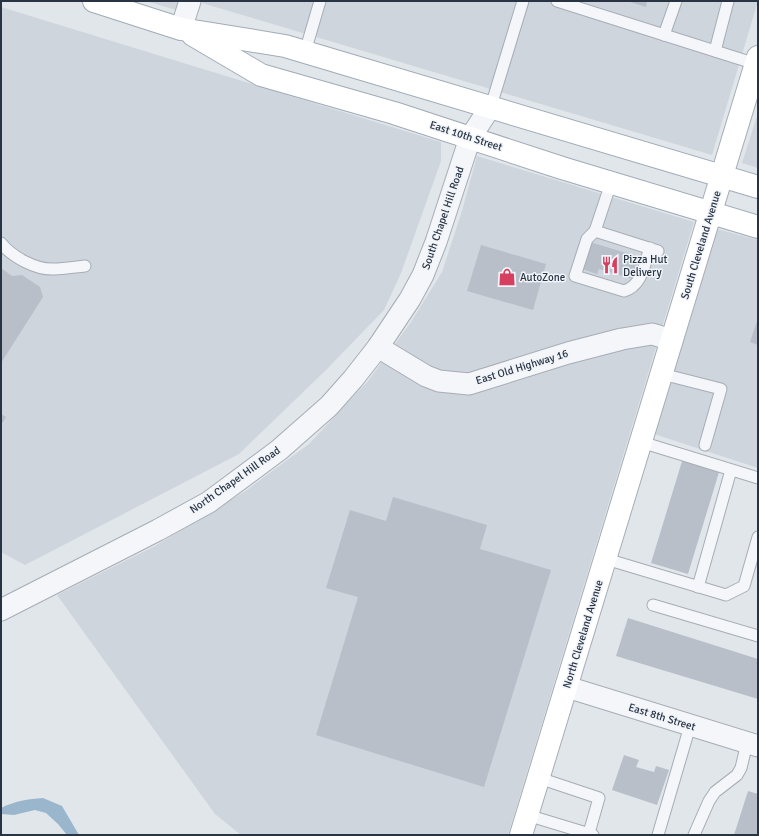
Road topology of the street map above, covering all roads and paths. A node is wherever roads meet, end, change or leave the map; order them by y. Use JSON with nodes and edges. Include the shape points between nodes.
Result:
{"nodes":[{"id":1,"x":94,"y":1,"type":"edge"},
{"id":2,"x":190,"y":1,"type":"edge"},
{"id":3,"x":320,"y":1,"type":"edge"},
{"id":4,"x":523,"y":1,"type":"edge"},
{"id":5,"x":557,"y":1,"type":"edge"},
{"id":6,"x":676,"y":1,"type":"edge"},
{"id":7,"x":728,"y":1,"type":"edge"},
{"id":8,"x":124,"y":6,"type":"edge"},
{"id":9,"x":181,"y":29,"type":"junction"},
{"id":10,"x":664,"y":35,"type":"junction"},
{"id":11,"x":715,"y":51,"type":"junction"},
{"id":12,"x":305,"y":52,"type":"junction"},
{"id":13,"x":757,"y":61,"type":"edge"},
{"id":14,"x":491,"y":106,"type":"junction"},
{"id":15,"x":470,"y":138,"type":"junction"},
{"id":16,"x":722,"y":177,"type":"junction"},
{"id":17,"x":611,"y":183,"type":"junction"},
{"id":18,"x":758,"y":187,"type":"edge"},
{"id":19,"x":711,"y":213,"type":"junction"},
{"id":20,"x":758,"y":227,"type":"edge"},
{"id":21,"x":595,"y":231,"type":"junction"},
{"id":22,"x":1,"y":244,"type":"edge"},
{"id":23,"x":85,"y":266,"type":"dead end"},
{"id":24,"x":672,"y":340,"type":"junction"},
{"id":25,"x":378,"y":347,"type":"junction"},
{"id":26,"x":662,"y":374,"type":"junction"},
{"id":27,"x":643,"y":437,"type":"junction"},
{"id":28,"x":705,"y":445,"type":"dead end"},
{"id":29,"x":731,"y":470,"type":"junction"},
{"id":30,"x":758,"y":478,"type":"edge"},
{"id":31,"x":758,"y":537,"type":"edge"},
{"id":32,"x":606,"y":559,"type":"junction"},
{"id":33,"x":698,"y":587,"type":"junction"},
{"id":34,"x":653,"y":605,"type":"dead end"},
{"id":35,"x":1,"y":610,"type":"edge"},
{"id":36,"x":758,"y":636,"type":"edge"},
{"id":37,"x":567,"y":687,"type":"junction"},
{"id":38,"x":690,"y":726,"type":"junction"},
{"id":39,"x":752,"y":744,"type":"edge"},
{"id":40,"x":539,"y":778,"type":"junction"},
{"id":41,"x":524,"y":825,"type":"edge"},
{"id":42,"x":591,"y":834,"type":"edge"},
{"id":43,"x":658,"y":835,"type":"edge"},
{"id":44,"x":694,"y":835,"type":"edge"}],
"edges":[{"from":1,"to":8,"type":"main road","name":"East 10th Street"},
{"from":2,"to":9,"type":"street"},
{"from":3,"to":12,"type":"lane"},
{"from":4,"to":14,"type":"lane"},
{"from":5,"to":10,"type":"lane"},
{"from":6,"to":10,"type":"lane"},
{"from":7,"to":11,"type":"lane"},
{"from":8,"to":9,"type":"main road","name":"East 10th Street"},
{"from":9,"to":12,"type":"main road","name":"East 10th Street","via":[[285,46]]},
{"from":9,"to":15,"type":"main road","name":"East 10th Street","via":[[261,75],[394,113]]},
{"from":10,"to":11,"type":"lane"},
{"from":11,"to":13,"type":"lane"},
{"from":12,"to":14,"type":"main road","name":"East 10th Street"},
{"from":13,"to":16,"type":"main road","name":"South Cleveland Avenue"},
{"from":14,"to":15,"type":"street","name":"South Chapel Hill Road"},
{"from":14,"to":16,"type":"main road","name":"East 10th Street"},
{"from":15,"to":17,"type":"main road","name":"East 10th Street"},
{"from":15,"to":25,"type":"street","name":"South Chapel Hill Road","via":[[428,262],[410,298]]},
{"from":16,"to":18,"type":"main road","name":"East 10th Street"},
{"from":16,"to":19,"type":"main road","name":"South Cleveland Avenue"},
{"from":17,"to":19,"type":"main road","name":"East 10th Street"},
{"from":17,"to":21,"type":"lane"},
{"from":19,"to":20,"type":"main road","name":"East 10th Street"},
{"from":19,"to":24,"type":"main road","name":"South Cleveland Avenue"},
{"from":21,"to":21,"type":"lane","via":[[654,250],[633,288],[624,291],[575,276],[587,239]]},
{"from":22,"to":23,"type":"lane","via":[[6,250],[29,263],[52,269]]},
{"from":24,"to":25,"type":"street","name":"East Old Highway 16","via":[[652,334],[622,339],[470,384],[439,381],[426,376]]},
{"from":24,"to":26,"type":"main road","name":"South Cleveland Avenue"},
{"from":25,"to":35,"type":"street","name":"North Chapel Hill Road","via":[[353,379],[302,431],[209,502]]},
{"from":26,"to":27,"type":"main road","name":"South Cleveland Avenue"},
{"from":26,"to":28,"type":"lane","via":[[721,389]]},
{"from":27,"to":29,"type":"lane"},
{"from":27,"to":32,"type":"main road","name":"North Cleveland Avenue"},
{"from":29,"to":30,"type":"lane"},
{"from":29,"to":33,"type":"lane"},
{"from":31,"to":33,"type":"lane","via":[[744,586],[726,594]]},
{"from":32,"to":33,"type":"lane"},
{"from":32,"to":37,"type":"main road","name":"North Cleveland Avenue"},
{"from":34,"to":36,"type":"lane"},
{"from":37,"to":38,"type":"street","name":"East 8th Street"},
{"from":37,"to":40,"type":"main road","name":"North Cleveland Avenue"},
{"from":38,"to":39,"type":"street","name":"East 8th Street"},
{"from":38,"to":43,"type":"lane"},
{"from":39,"to":44,"type":"lane","via":[[737,775],[715,792],[708,801]]},
{"from":40,"to":41,"type":"main road","name":"North Cleveland Avenue"},
{"from":40,"to":42,"type":"lane","via":[[599,798]]},
{"from":41,"to":42,"type":"lane"}]}
